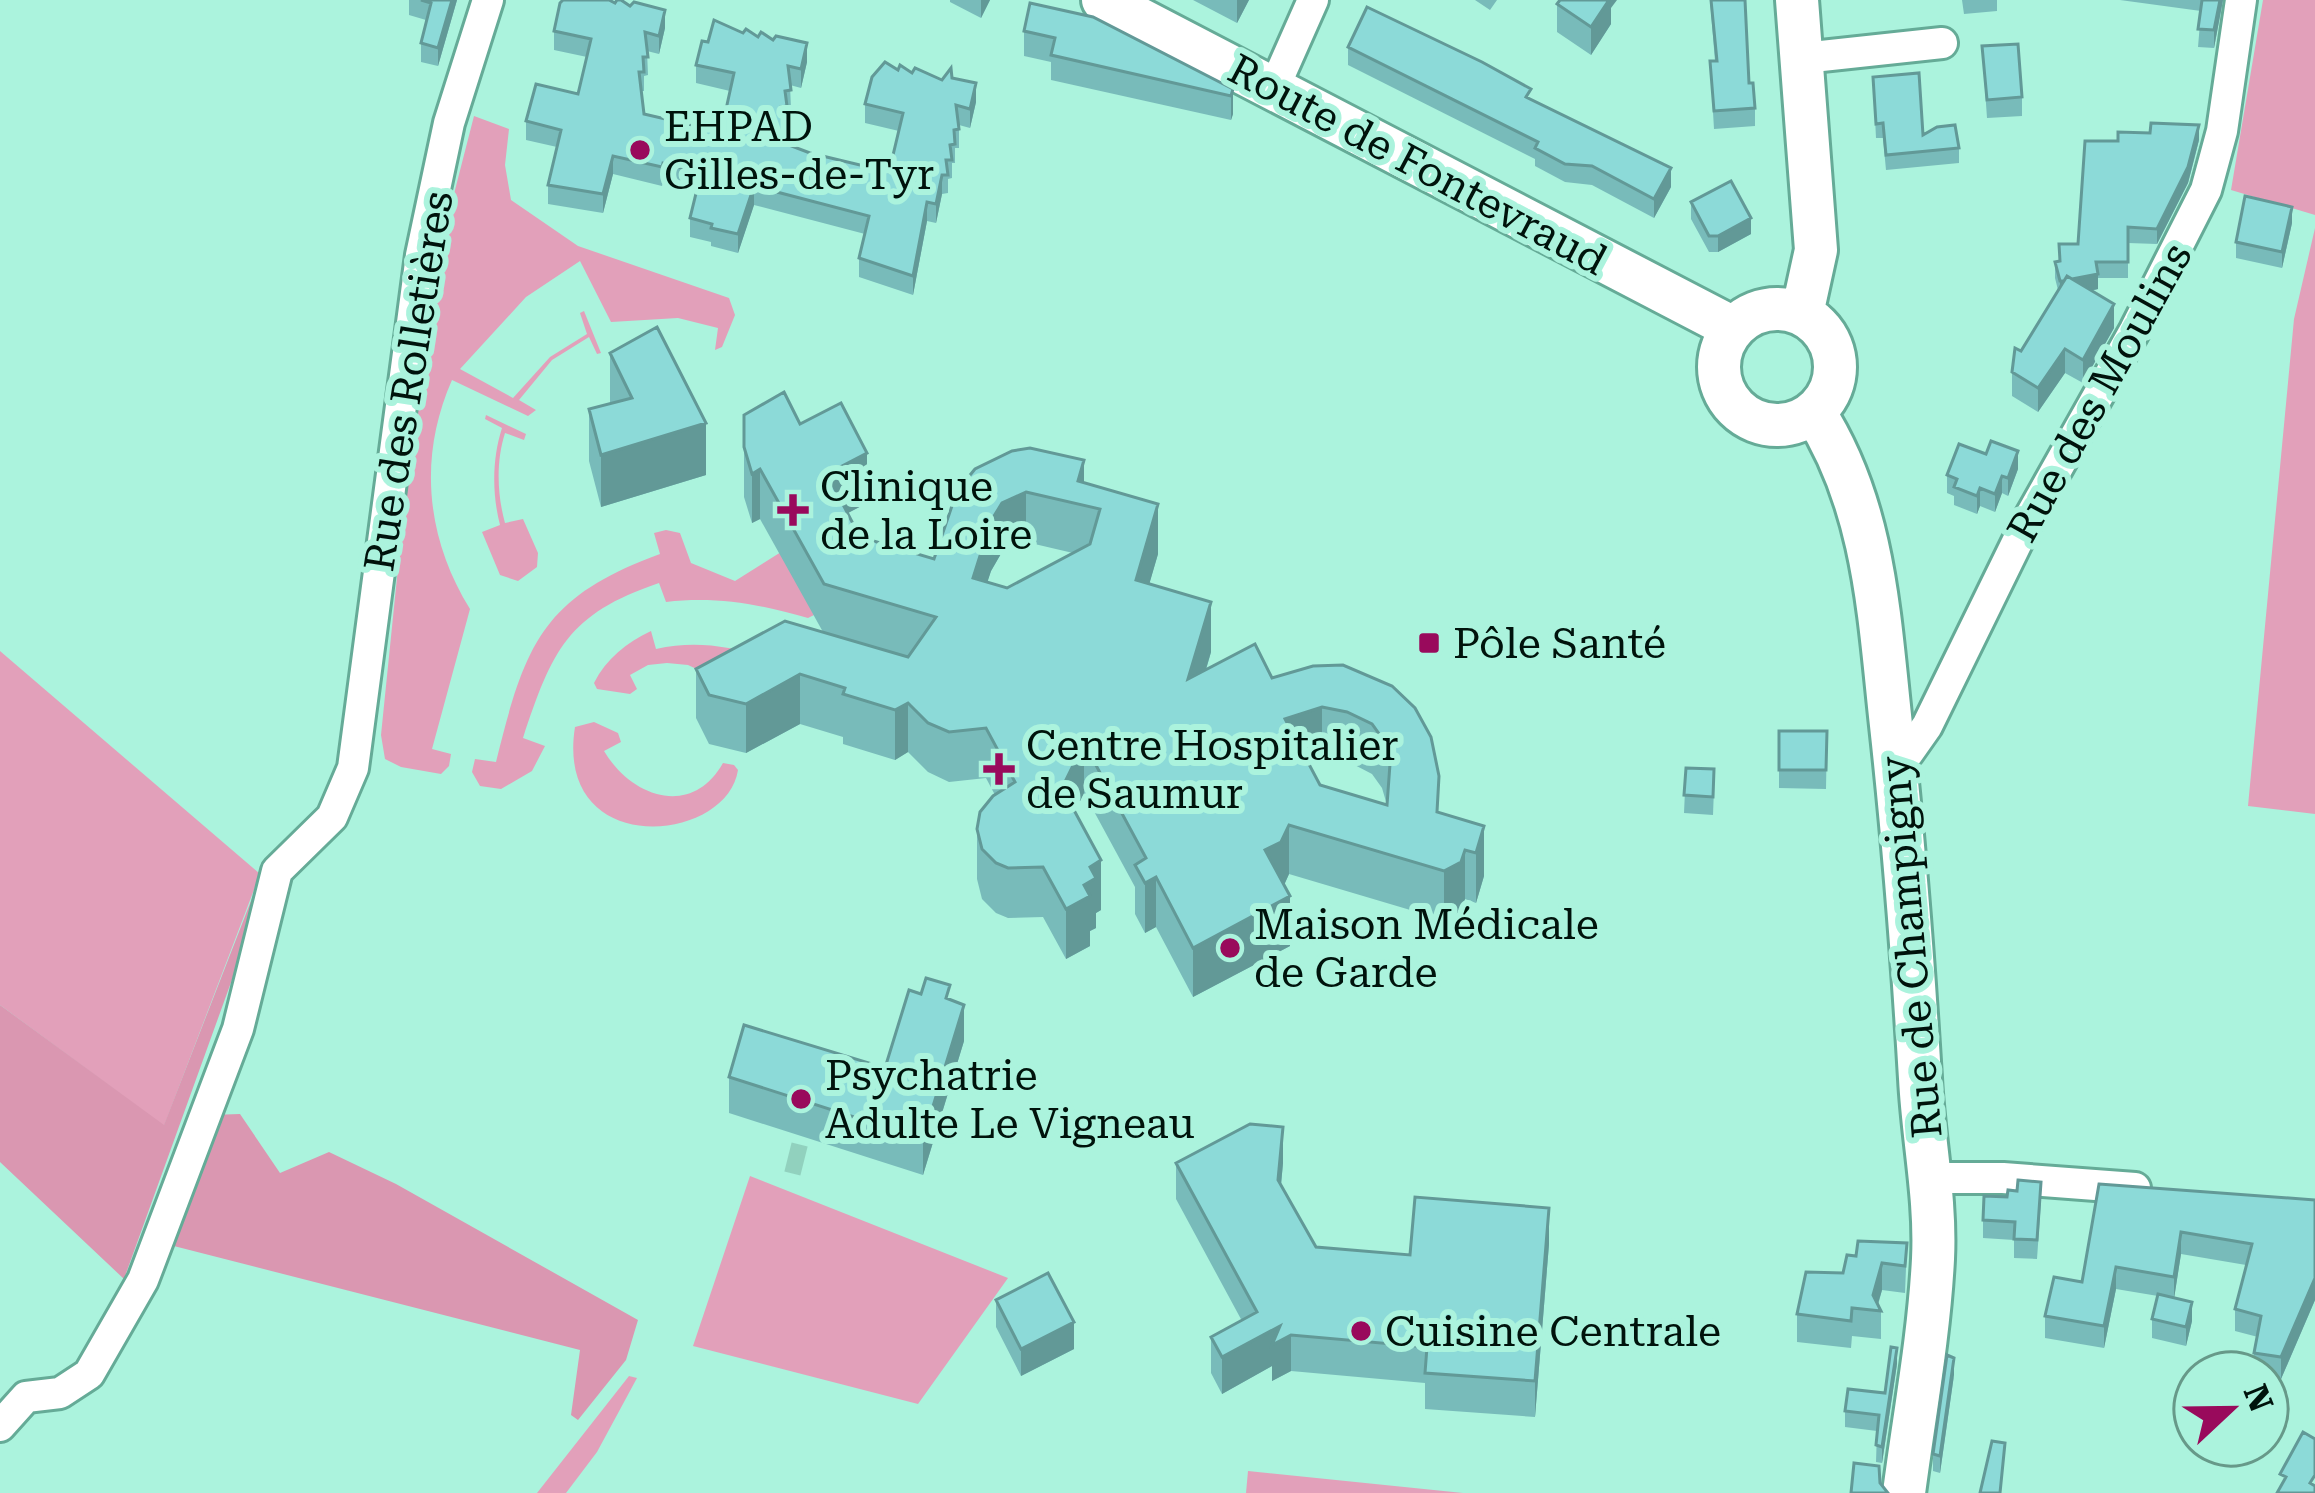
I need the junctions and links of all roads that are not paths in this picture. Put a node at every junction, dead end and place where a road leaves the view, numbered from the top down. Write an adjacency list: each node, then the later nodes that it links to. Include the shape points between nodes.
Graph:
1 (488, 0): 15 (street, Rue des Rolletières, via 449,123 422,255 353,768 332,817 277,871 238,1029 142,1280 89,1374 60,1393 26,1397)
2 (1103, 0): 8 (street, Route de Fontevraud)
3 (1313, 0): 8 (street)
4 (1798, 0): 7 (street)
5 (2241, 0): 12 (street, Rue des Moulins, via 2216,163 2183,240 2026,524 1927,725 1908,753)
6 (1942, 43): 7 (street)
7 (1803, 58): 9 (street, via 1816,250)
8 (1274, 88): 10 (street, Route de Fontevraud)
9 (1802, 314): 10 (street, via 1765,309); 11 (street, via 1821,328 1835,371)
10 (1733, 328): 11 (street, via 1719,377 1735,408 1774,425)
11 (1814, 412): 12 (street, Rue de Champigny, via 1840,452 1860,508)
12 (1894, 758): 13 (street, Rue de Champigny)
13 (1931, 1178): 14 (street); 16 (street, Rue de Champigny, via 1933,1261)
14 (2159, 1190)
15 (0, 1426)
16 (1904, 1493)

